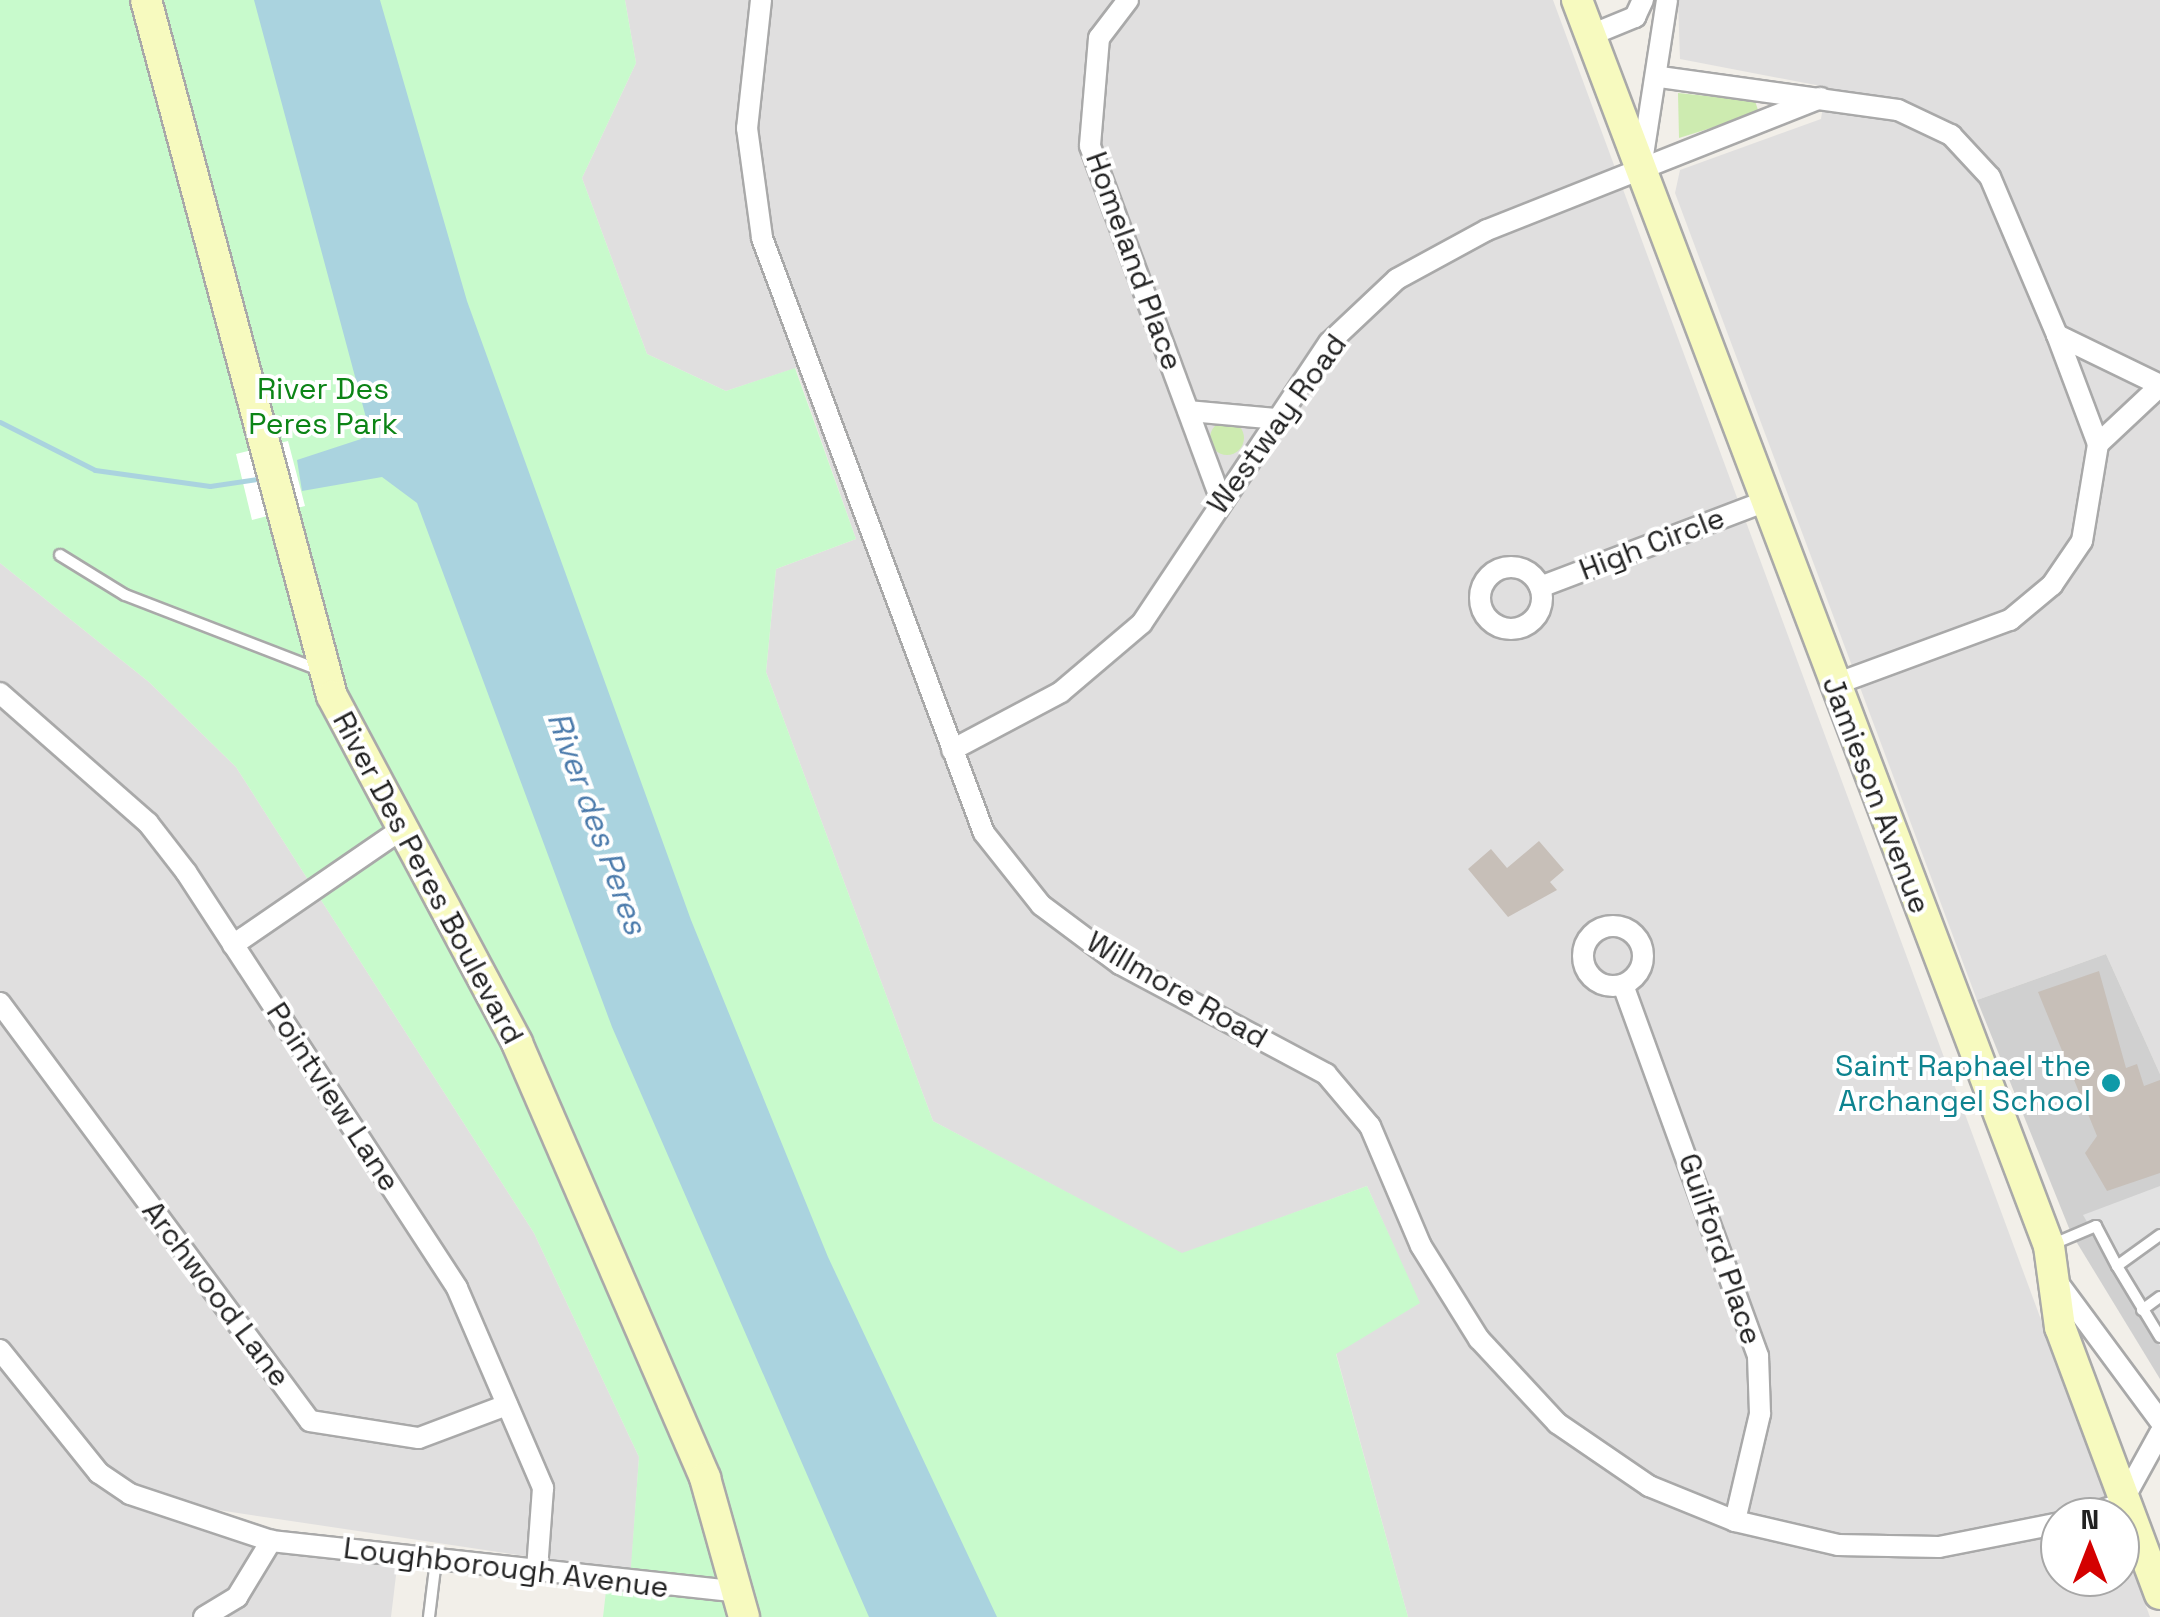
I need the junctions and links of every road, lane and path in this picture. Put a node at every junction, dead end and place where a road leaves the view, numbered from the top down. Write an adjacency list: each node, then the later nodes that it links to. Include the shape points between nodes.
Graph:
1 (146, 0): 20 (main road, River Des Peres Boulevard)
2 (761, 0): 23 (street, Willmore Road, via 746,128 762,238)
3 (1128, 0): 13 (street, Homeland Place, via 1099,38 1090,146)
4 (1577, 0): 7 (main road, Jamieson Avenue)
5 (1643, 0): 7 (street, via 1636,17)
6 (1667, 0): 8 (street)
7 (1591, 35): 10 (main road, Jamieson Avenue)
8 (1660, 77): 9 (street); 10 (street)
9 (1821, 98): 10 (street, Westway Road); 11 (street, via 1911,114 1972,153 2001,197)
10 (1640, 168): 14 (street, Westway Road, via 1487,230 1397,279 1328,343); 17 (main road, Jamieson Avenue)
11 (2057, 335): 12 (street); 15 (street)
12 (2160, 385): 15 (street)
13 (1189, 411): 14 (street, Homeland Place); 16 (street, Homeland Place)
14 (1277, 419): 16 (street, Westway Road)
15 (2098, 444): 21 (street, via 2082,540 2052,585 2010,620)
16 (1221, 500): 23 (street, Westway Road, via 1142,622 1061,692)
17 (1764, 502): 19 (street, High Circle); 21 (main road, Jamieson Avenue)
18 (60, 554): 20 (lane, via 125,594)
19 (1540, 586)
20 (323, 671): 24 (main road, River Des Peres Boulevard)
21 (1834, 685): 29 (main road, Jamieson Avenue)
22 (0, 693): 25 (street, Pointview Lane, via 148,823)
23 (952, 750): 41 (street, Willmore Road, via 984,833 1041,906 1120,964 1326,1074 1370,1126 1421,1246 1479,1339 1557,1424 1649,1486)
24 (399, 831): 25 (street); 48 (main road, River Des Peres Boulevard, via 518,1043 705,1478)
25 (233, 944): 36 (street, Pointview Lane, via 457,1288)
26 (1623, 985): 41 (street, Guilford Place, via 1758,1356 1760,1414)
27 (0, 1003): 36 (street, Archwood Lane, via 310,1421 420,1438)
28 (2160, 1235): 30 (lane)
29 (2049, 1246): 30 (lane, via 2096,1226); 31 (main road, Jamieson Avenue)
30 (2117, 1266): 33 (lane)
31 (2057, 1282): 37 (street); 39 (main road, Jamieson Avenue, via 2060,1326)
32 (2160, 1296): 33 (lane)
33 (2142, 1310): 34 (lane)
34 (2160, 1337)
35 (0, 1350): 43 (street, Loughborough Avenue, via 99,1473 130,1494)
36 (507, 1405): 46 (street, Pointview Lane, via 543,1488)
37 (2160, 1421)
38 (2160, 1433): 40 (street)
39 (2119, 1497)
40 (2125, 1497)
41 (1735, 1520): 42 (street, Willmore Road, via 1838,1546 1939,1547)
42 (2040, 1527)
43 (272, 1541): 45 (street, Loughborough Avenue); 49 (street, via 237,1597)
44 (2140, 1548): 47 (main road, Jamieson Avenue)
45 (436, 1559): 46 (street, Loughborough Avenue); 50 (lane)
46 (537, 1570): 48 (street, Loughborough Avenue)
47 (2160, 1594)
48 (742, 1605)
49 (204, 1617)
50 (429, 1617)

